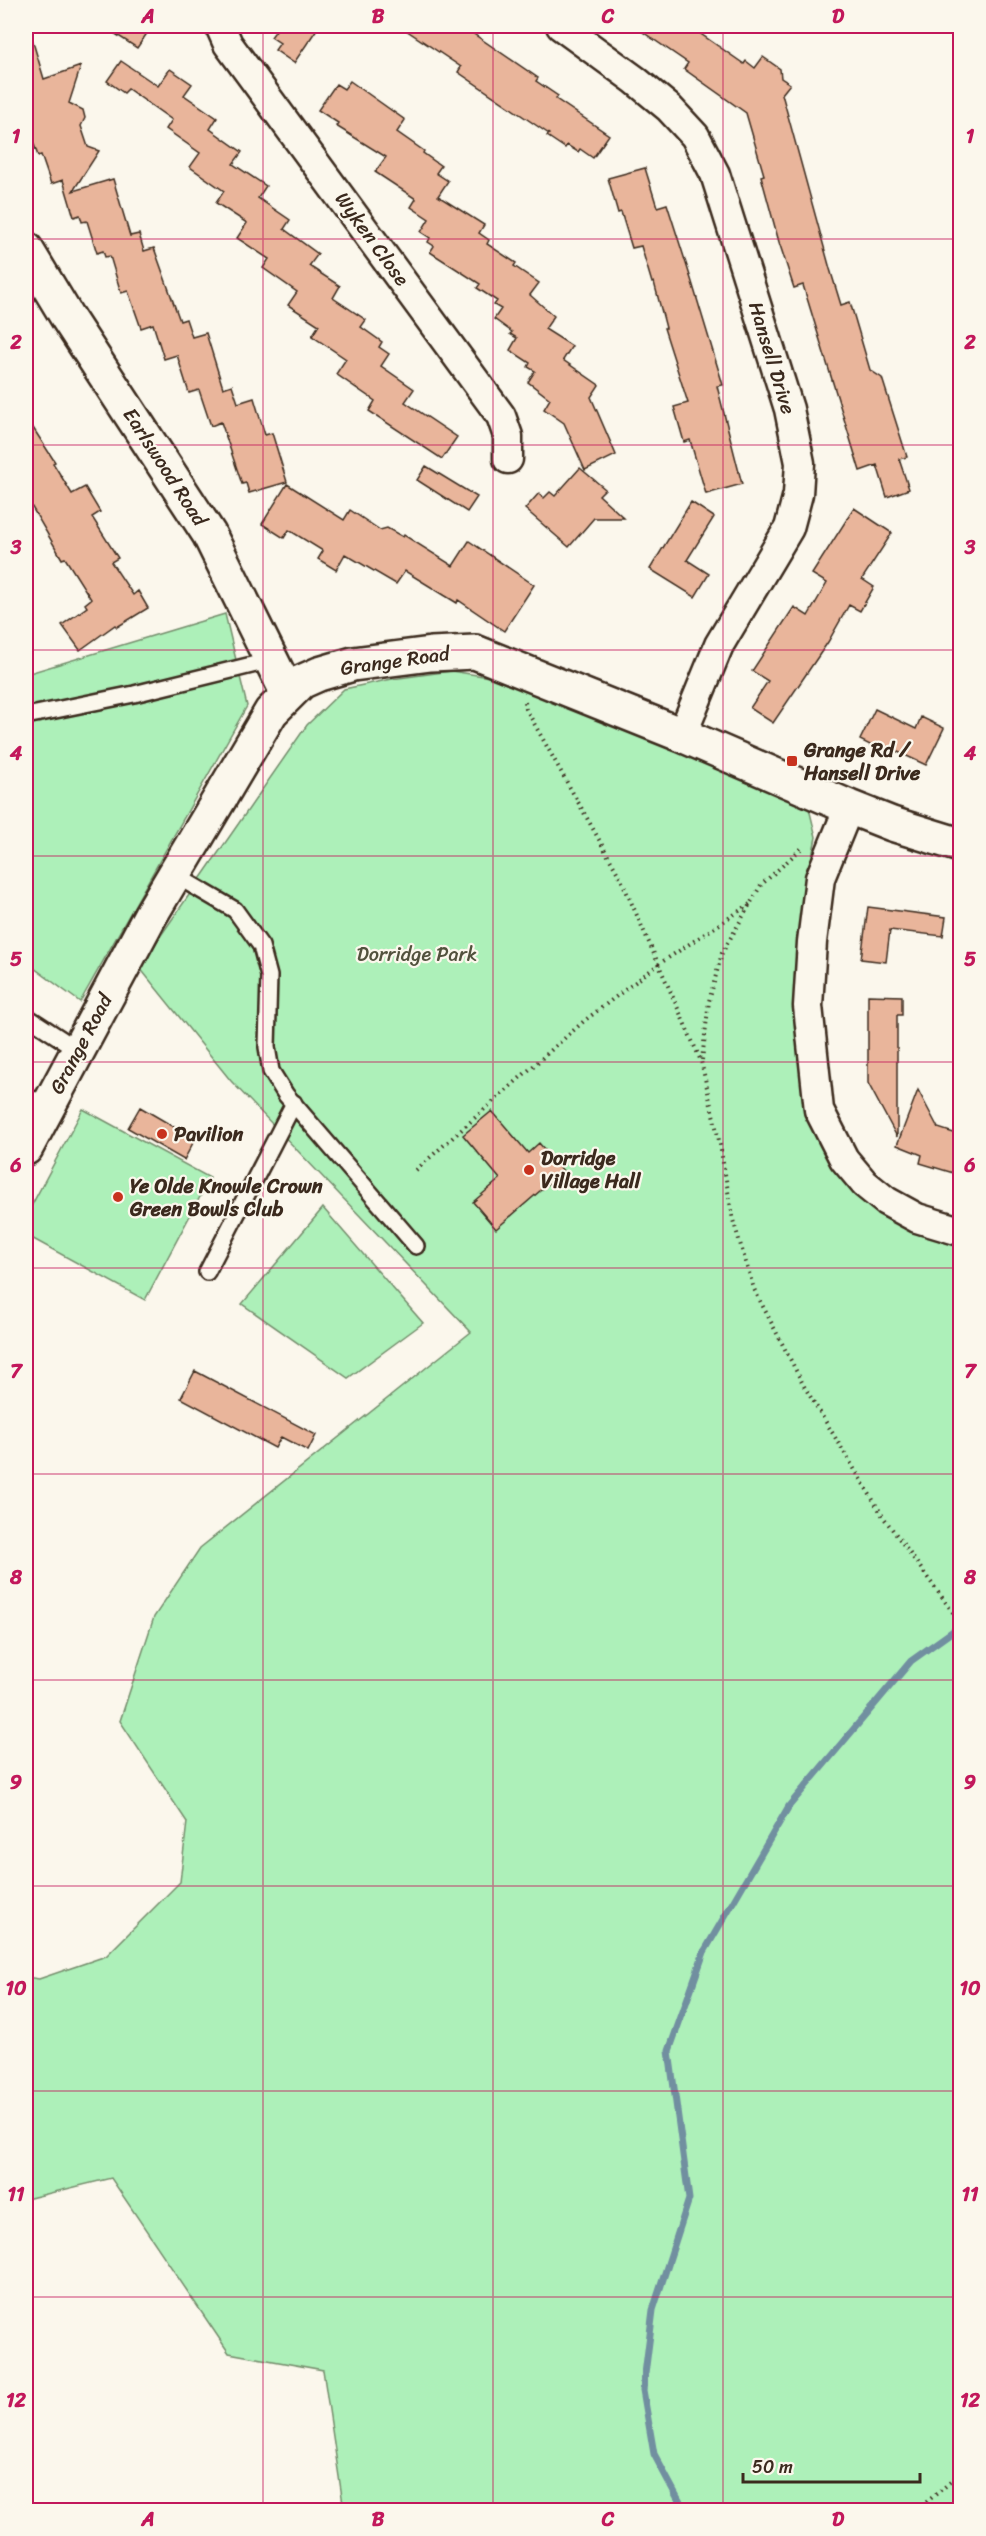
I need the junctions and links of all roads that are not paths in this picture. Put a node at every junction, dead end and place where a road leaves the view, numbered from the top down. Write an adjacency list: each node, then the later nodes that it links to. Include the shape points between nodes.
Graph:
1 (220, 26): 4 (street, Wyken Close, via 228,44 501,416 508,436)
2 (561, 26): 8 (street, Hansell Drive, via 635,80 695,136 715,174 798,446 800,476 789,528 719,645)
3 (26, 249): 5 (main road, Earlswood Road, via 209,534)
4 (508, 459)
5 (272, 660): 6 (main road, Earlswood Road); 7 (lane)
6 (288, 694): 8 (main road, Grange Road, via 301,682 353,664 475,652); 11 (main road, Grange Road, via 271,712)
7 (26, 716)
8 (682, 735): 9 (main road, Grange Road)
9 (849, 807): 10 (main road, Grange Road); 17 (street, via 820,878 812,942 808,1006 819,1110 844,1159 865,1184 917,1218)
10 (960, 845)
11 (176, 875): 13 (main road, Grange Road); 15 (lane, via 235,910 261,946 269,976 267,1047 271,1071)
12 (26, 1016): 13 (lane)
13 (78, 1050): 14 (main road, Grange Road)
14 (38, 1100): 16 (main road, Grange Road)
15 (294, 1103): 18 (lane); 19 (lane)
16 (26, 1148)
17 (960, 1231)
18 (417, 1246)
19 (207, 1272)

